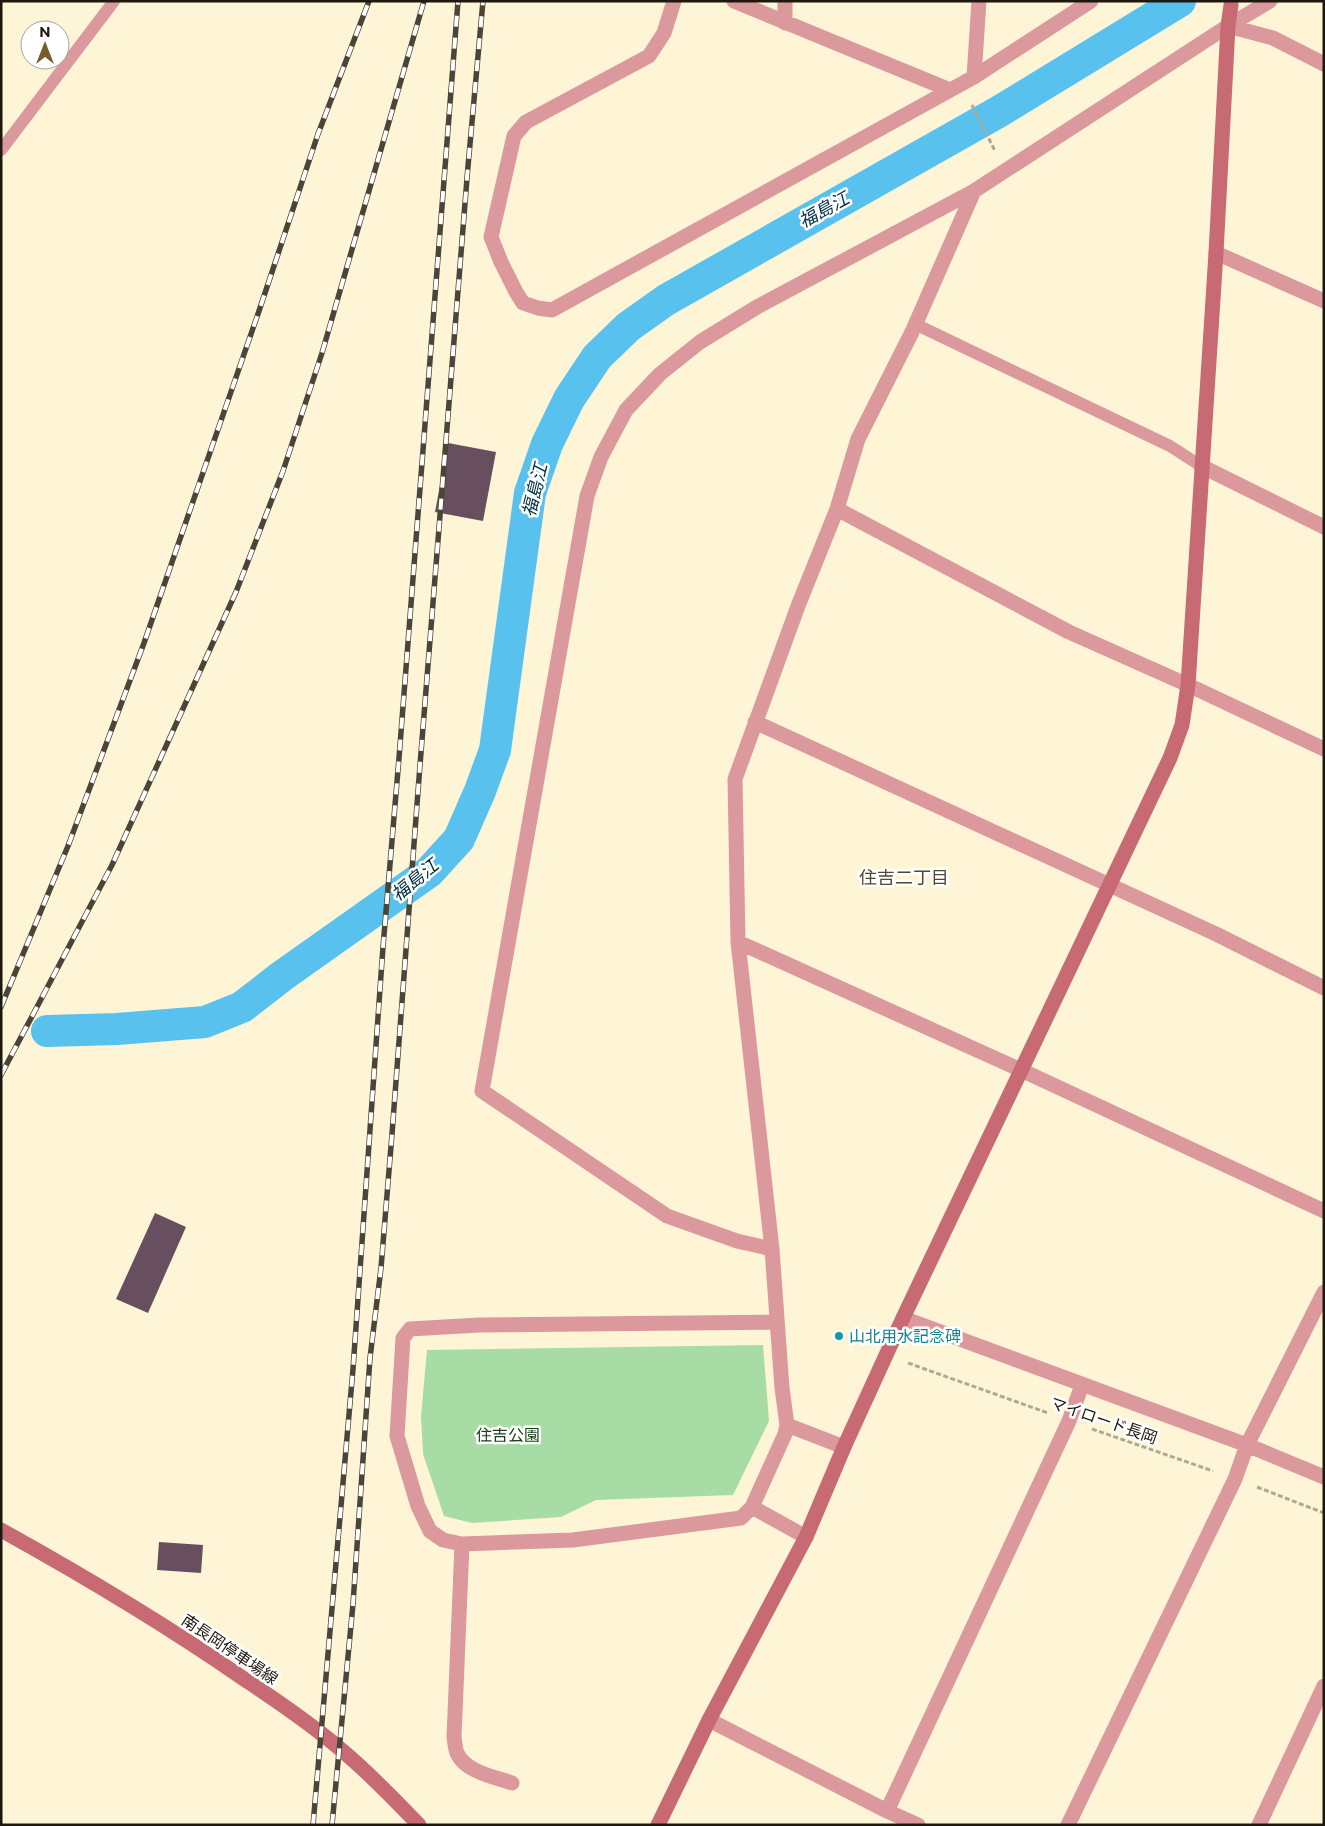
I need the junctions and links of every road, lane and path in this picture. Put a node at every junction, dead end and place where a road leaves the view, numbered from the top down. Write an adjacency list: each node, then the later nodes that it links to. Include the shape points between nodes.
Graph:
1 (114, 1): 16 (lane)
2 (674, 1): 13 (street, via 664,33 649,56 526,122 514,136 491,237 500,262 523,303 552,310)
3 (734, 1): 9 (street)
4 (785, 1): 9 (street)
5 (979, 1): 12 (street)
6 (1091, 1): 12 (street)
7 (1270, 1): 10 (street)
8 (1231, 3): 10 (street)
9 (784, 22): 13 (street)
10 (1228, 26): 11 (street, via 1273,38); 17 (street); 18 (street)
11 (1324, 64)
12 (974, 77): 13 (street)
13 (950, 90)
14 (968, 97): 15 (path)
15 (993, 147)
16 (1, 150)
17 (974, 191): 20 (street); 32 (street, via 757,307 700,342 666,368 626,410 601,457 587,496 482,1090 667,1216 737,1241)
18 (1216, 253): 19 (street); 21 (street)
19 (1324, 301)
20 (915, 324): 21 (lane, via 1170,446); 22 (street, via 858,438)
21 (1201, 466): 23 (street); 24 (street)
22 (837, 508): 24 (street, via 1069,632); 25 (street)
23 (1324, 527)
24 (1188, 685): 26 (street); 27 (street, via 1182,725 1170,758)
25 (755, 722): 27 (street); 28 (street, via 735,779)
26 (1324, 749)
27 (1110, 884): 29 (street); 30 (street)
28 (738, 942): 30 (street); 32 (street)
29 (1324, 988)
30 (1021, 1070): 31 (street); 34 (street)
31 (1324, 1211)
32 (772, 1249): 35 (street)
33 (1324, 1292): 40 (street)
34 (903, 1318): 36 (street); 37 (street)
35 (777, 1322): 39 (street); 48 (street, via 478,1325 410,1329 403,1338 397,1436 418,1506 430,1530 443,1540)
36 (892, 1344): 38 (path, マイロード長岡, via 912,1352 907,1363 915,1367); 41 (street)
37 (1082, 1385): 38 (street); 40 (street)
38 (1069, 1421): 43 (path, マイロード長岡); 52 (street)
39 (787, 1425): 41 (street); 44 (street)
40 (1248, 1445): 42 (street); 43 (street)
41 (844, 1447): 47 (street)
42 (1324, 1477)
43 (1235, 1479): 45 (path, マイロード長岡); 56 (street)
44 (752, 1507): 47 (street); 48 (street, via 741,1518 573,1540)
45 (1324, 1513)
46 (1, 1530): 53 (street, 南長岡停車場線, via 195,1645 281,1704 345,1753)
47 (806, 1537): 50 (street)
48 (462, 1544): 51 (street, via 456,1752 472,1768)
49 (1324, 1686): 57 (street)
50 (709, 1720): 52 (street); 54 (street)
51 (512, 1784)
52 (887, 1811): 55 (street)
53 (419, 1825)
54 (658, 1825)
55 (918, 1825)
56 (1068, 1825)
57 (1259, 1825)

